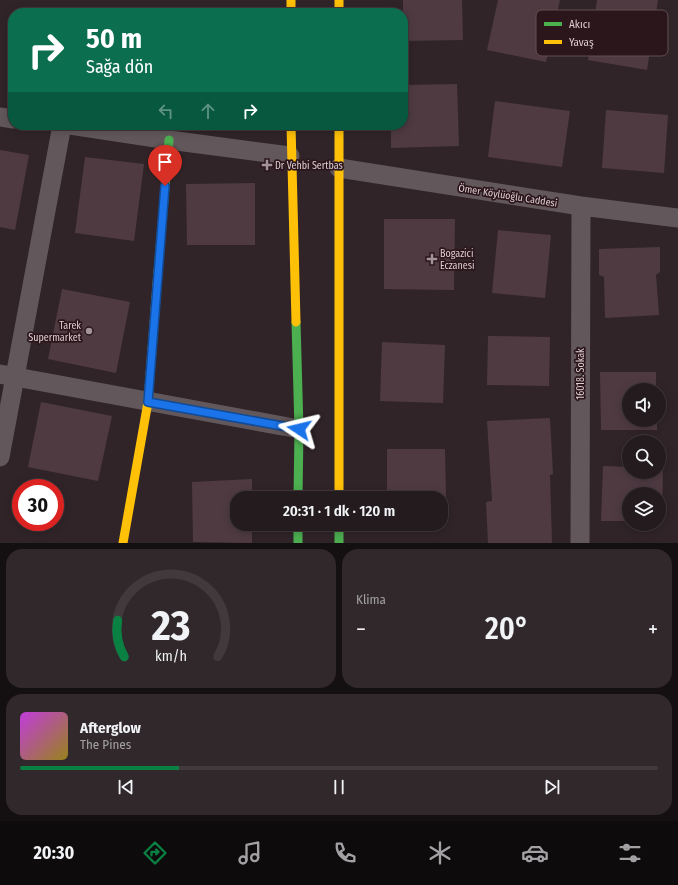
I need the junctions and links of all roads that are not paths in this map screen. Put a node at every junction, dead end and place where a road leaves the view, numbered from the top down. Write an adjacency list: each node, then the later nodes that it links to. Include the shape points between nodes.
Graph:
1 (61, 130): 10 (street)
2 (103, 130): 5 (street)
3 (291, 130): 6 (main road)
4 (339, 130): 7 (main road)
5 (169, 140): 6 (street); 11 (main road)
6 (290, 156): 12 (main road)
7 (339, 168): 8 (street, Ömer Köylüoğlu Caddesi); 15 (main road)
8 (581, 206): 9 (street, Ömer Köylüoğlu Caddesi); 21 (street, 16018. Sokak)
9 (678, 218)
10 (8, 375): 11 (street); 13 (street)
11 (148, 402): 12 (street); 18 (main road)
12 (299, 429): 14 (main road)
13 (0, 457)
14 (298, 491)
15 (339, 491)
16 (298, 531): 19 (main road)
17 (339, 531): 20 (main road)
18 (123, 543)
19 (298, 543)
20 (339, 543)
21 (580, 543)

